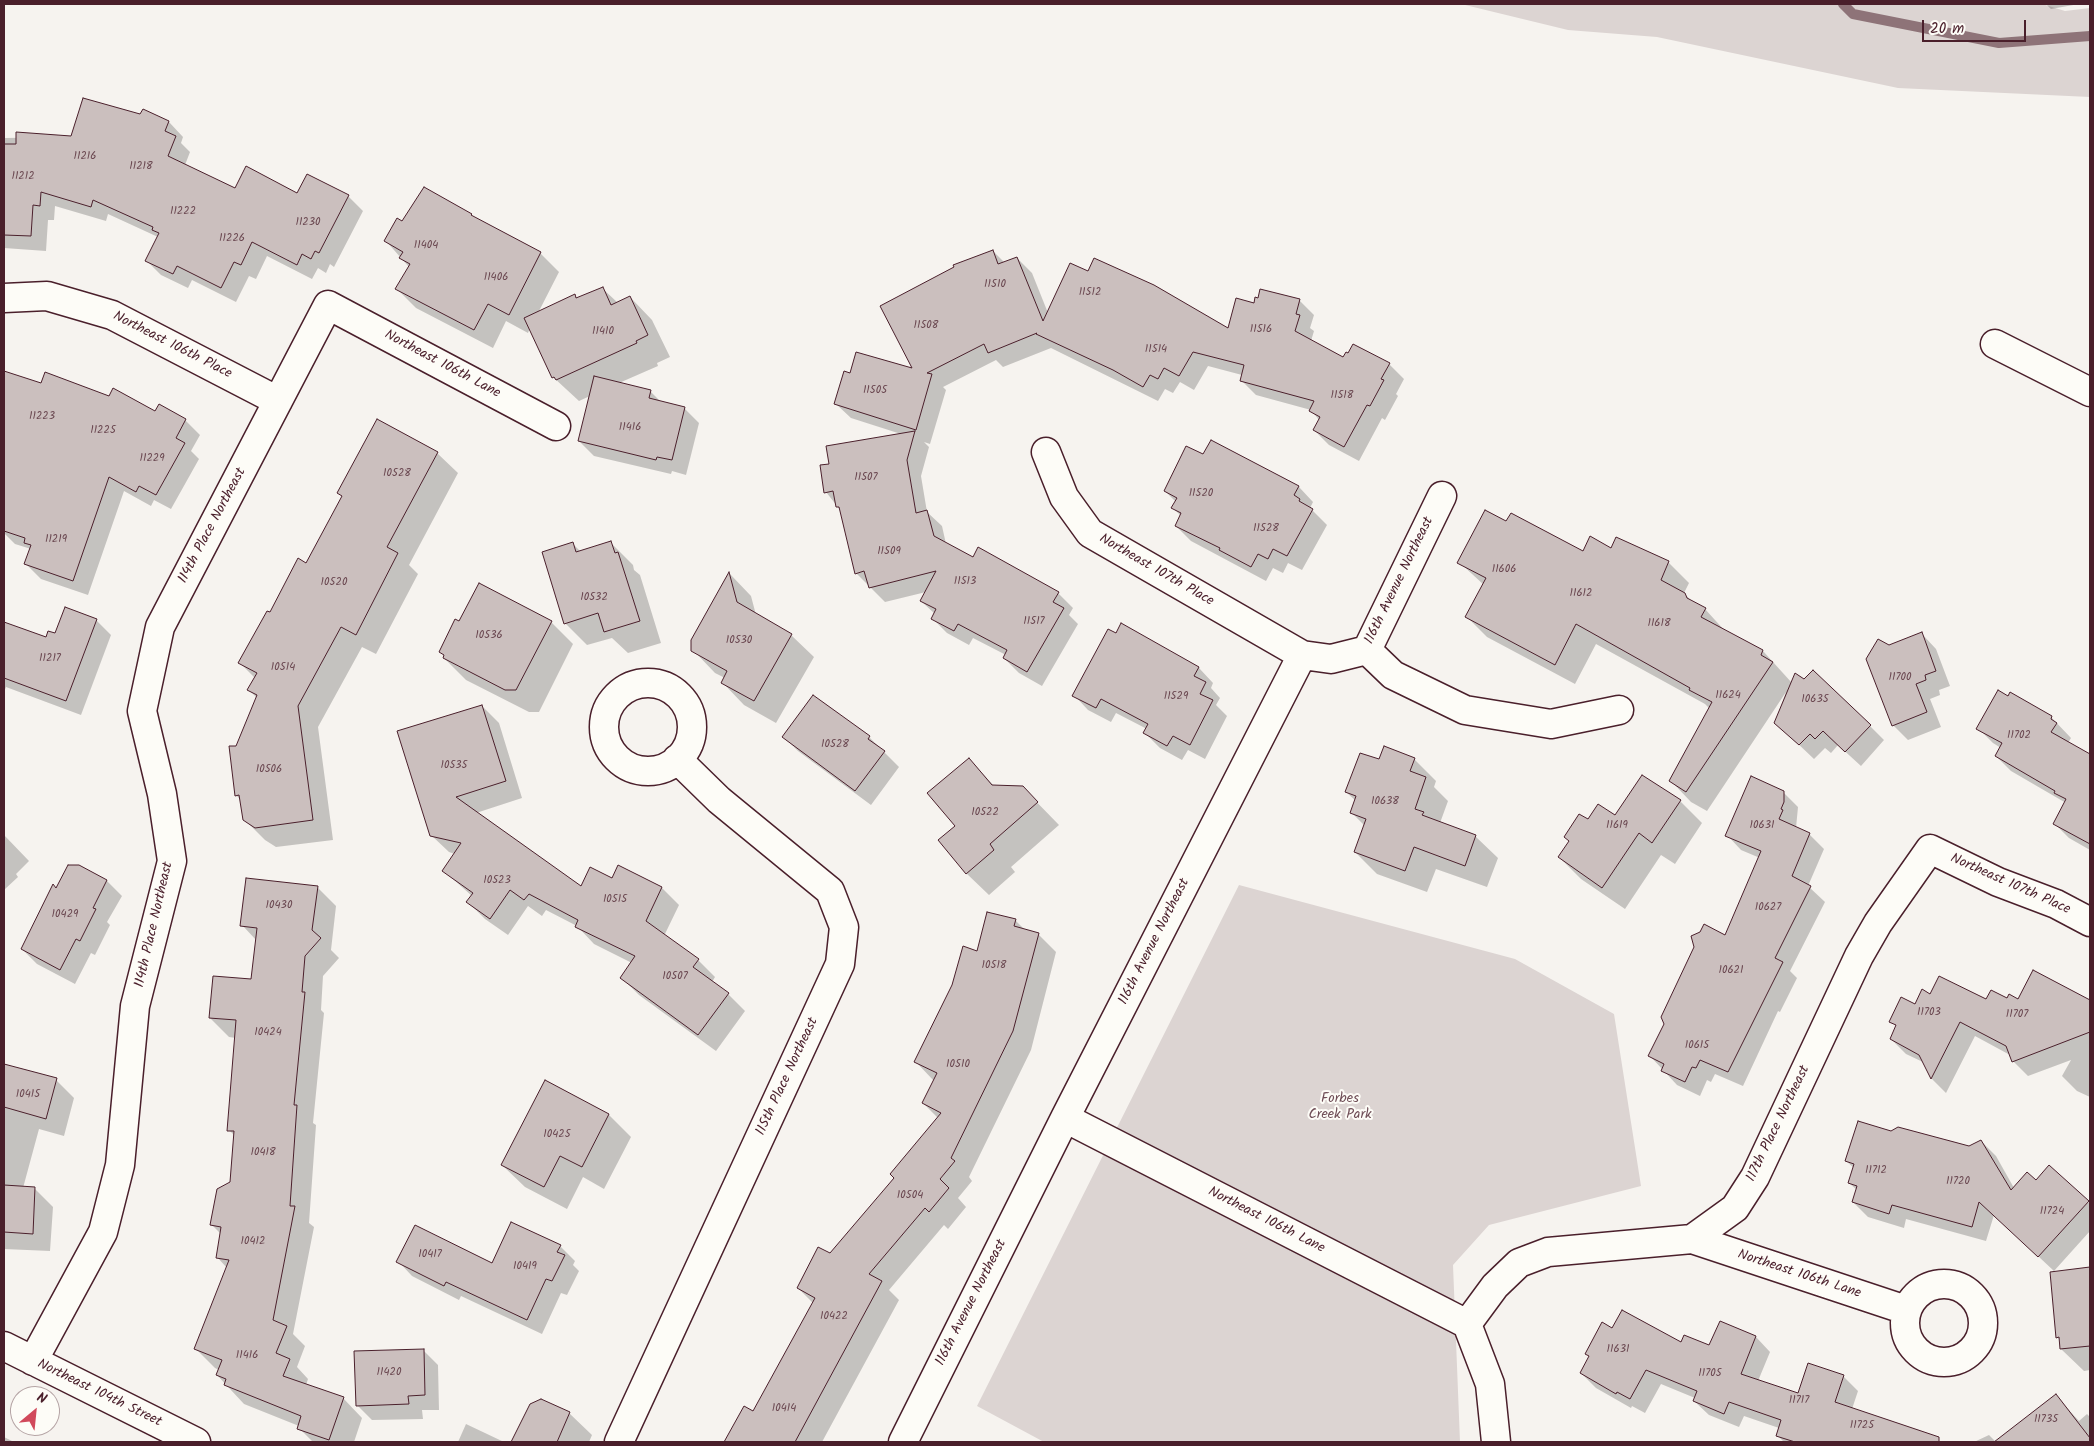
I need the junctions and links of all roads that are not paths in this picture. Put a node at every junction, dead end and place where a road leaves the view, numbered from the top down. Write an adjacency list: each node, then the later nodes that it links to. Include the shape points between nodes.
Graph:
1 (4, 298): 5 (street, Northeast 106th Place, via 47,296 112,315)
2 (328, 305): 5 (street, 114th Place Northeast); 6 (street, Northeast 106th Lane)
3 (1995, 344): 4 (street)
4 (2090, 392)
5 (278, 401): 20 (street, 114th Place Northeast, via 160,628 142,711 162,794 172,861 135,1006 120,1165 103,1232)
6 (556, 426)
7 (1046, 452): 10 (street, Northeast 107th Place, via 1064,497 1090,534)
8 (1442, 496): 9 (street, 116th Avenue Northeast)
9 (1367, 650): 10 (street, 116th Avenue Northeast, via 1331,659); 11 (street, via 1393,675 1465,710 1551,724)
10 (1302, 654): 15 (street, 116th Avenue Northeast)
11 (1619, 710)
12 (677, 759): 22 (street, 115th Place Northeast, via 720,800 830,891 844,927 840,964)
13 (1930, 849): 14 (street, Northeast 107th Place); 16 (street, 117th Place Northeast, via 1859,956 1755,1177 1735,1208)
14 (2090, 922)
15 (1065, 1118): 18 (street, Northeast 106th Lane); 23 (street, 116th Avenue Northeast)
16 (1692, 1239): 17 (street, Northeast 106th Lane); 18 (street, via 1548,1252 1519,1263 1495,1286)
17 (1906, 1310)
18 (1467, 1324): 24 (street, via 1490,1384)
19 (4, 1346): 20 (street, Northeast 104th Street)
20 (33, 1361): 21 (street, Northeast 104th Street)
21 (196, 1442)
22 (619, 1442)
23 (903, 1442)
24 (1496, 1442)

